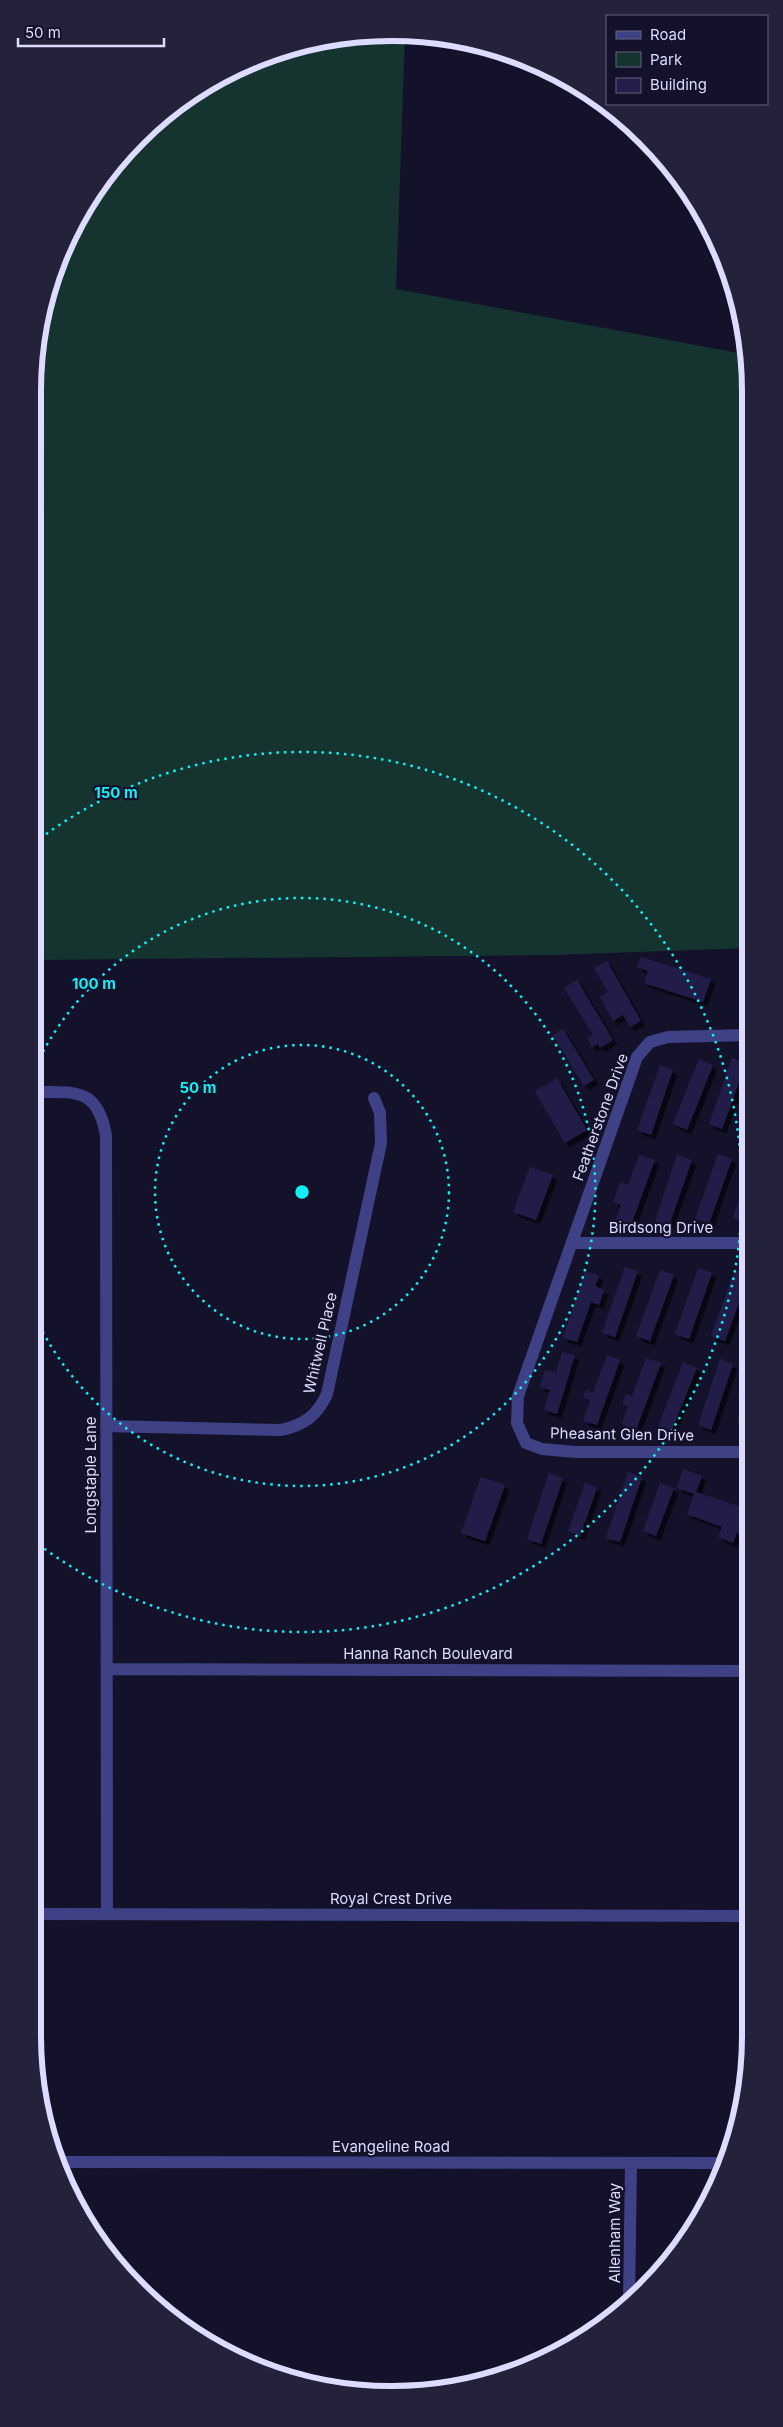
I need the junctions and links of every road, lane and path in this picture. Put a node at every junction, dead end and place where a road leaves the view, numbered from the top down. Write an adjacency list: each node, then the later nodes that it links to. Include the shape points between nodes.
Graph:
1 (742, 1035): 4 (street, Featherstone Drive, via 668,1038 650,1042 637,1057)
2 (41, 1092): 6 (street, Longstaple Lane, via 86,1096 97,1106 104,1120)
3 (374, 1098): 6 (street, Whitwell Place, via 380,1113 381,1143 326,1394 320,1408 309,1420 280,1430)
4 (572, 1243): 5 (street, Birdsong Drive); 7 (street, Pheasant Glen Drive, via 518,1396 517,1422 526,1443 542,1449 575,1452)
5 (742, 1243)
6 (106, 1426): 8 (street, Longstaple Lane)
7 (742, 1452)
8 (107, 1669): 9 (street, Hanna Ranch Boulevard); 11 (street, Longstaple Lane)
9 (742, 1671)
10 (41, 1914): 11 (street, Royal Crest Drive)
11 (107, 1914): 12 (street, Royal Crest Drive)
12 (742, 1916)
13 (65, 2162): 14 (street, Evangeline Road)
14 (631, 2163): 15 (street, Evangeline Road); 16 (street, Allenham Way)
15 (718, 2163)
16 (630, 2291)

